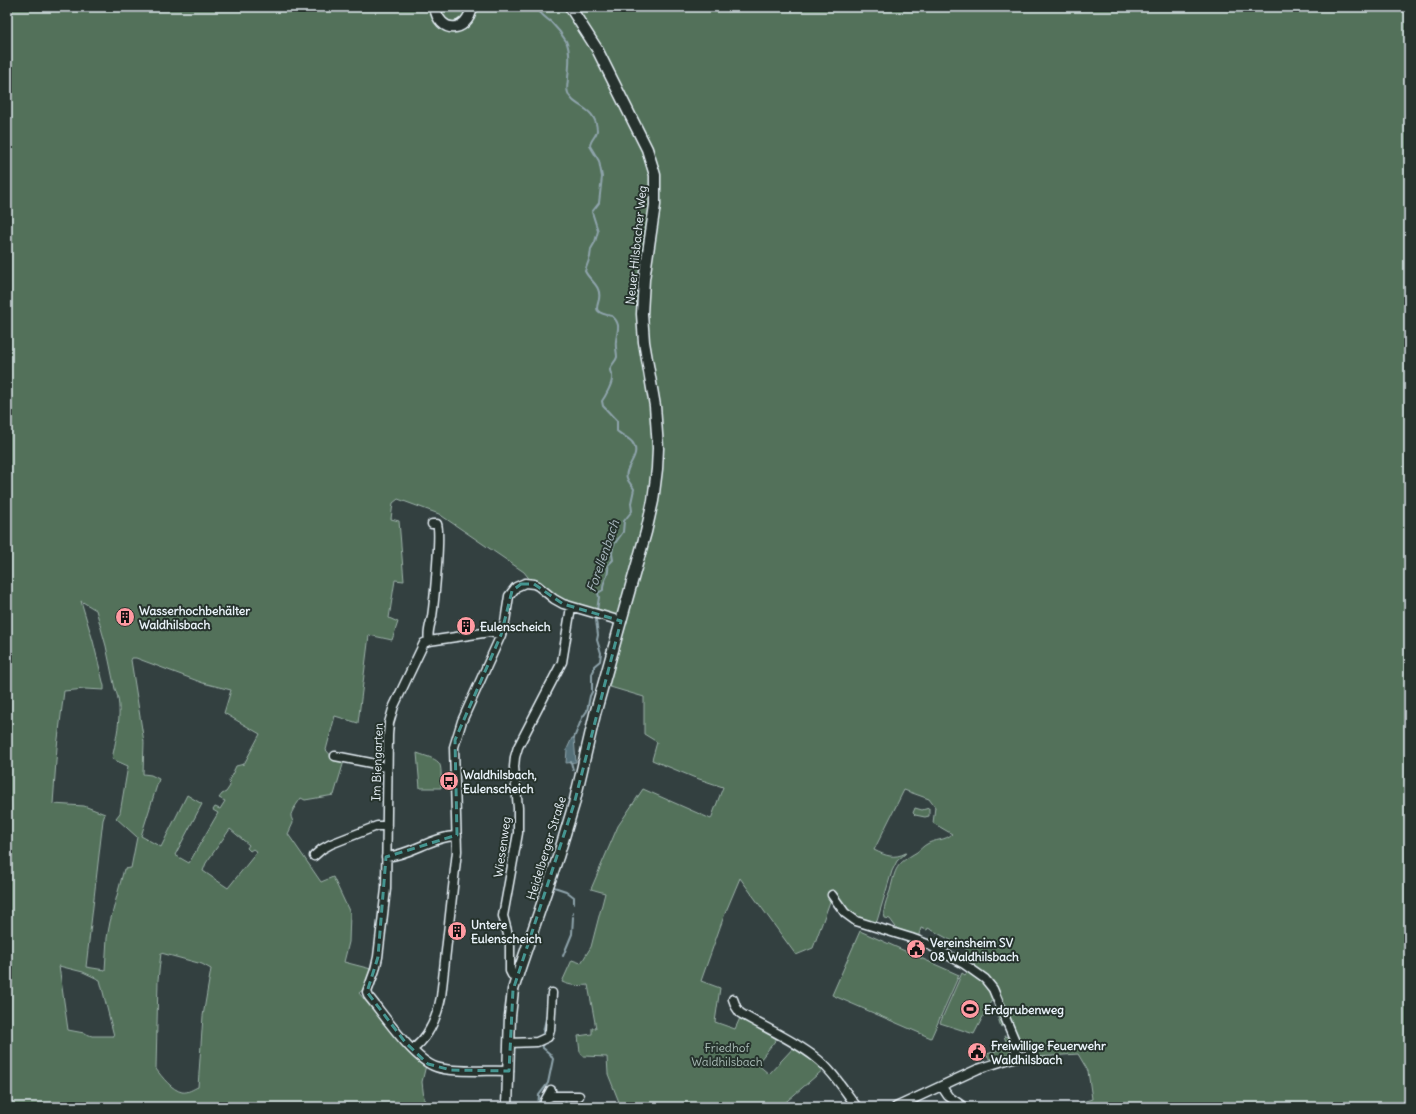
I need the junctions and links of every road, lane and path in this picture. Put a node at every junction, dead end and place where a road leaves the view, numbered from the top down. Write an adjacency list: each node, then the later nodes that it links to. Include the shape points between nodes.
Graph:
1 (436, 7): 2 (street, via 440,21 453,27 467,21)
2 (472, 7)
3 (570, 7): 6 (street, Neuer Hilsbacher Weg, via 597,49 644,143 653,168 656,189 642,314 657,427 656,470 648,523)
4 (432, 524): 8 (street, via 438,526 438,540)
5 (571, 607): 6 (street); 7 (street, via 557,601 534,584 519,585 509,596); 16 (street, Wiesenweg, via 562,662 514,759 518,828 503,916 510,942 510,971)
6 (621, 621): 16 (street, Heidelberger Straße, via 572,810)
7 (501, 634): 8 (street, via 490,632); 12 (street, via 455,740 453,758)
8 (429, 641): 10 (street, Im Biengarten, via 421,646 393,710 388,731)
9 (335, 756): 10 (street)
10 (387, 768): 11 (street, Im Biengarten)
11 (386, 826): 13 (street, via 376,826 328,845); 14 (street, Im Biengarten)
12 (457, 836): 14 (street); 20 (street, via 440,1002 427,1034)
13 (314, 856)
14 (386, 857): 20 (street, Im Biengarten, via 385,896 378,957 367,992)
15 (832, 895): 22 (street, via 846,914 856,921 927,944 987,980 1015,1041)
16 (517, 977): 19 (street, Heidelberger Straße, via 510,1011)
17 (552, 993): 19 (street, via 548,1037 537,1042)
18 (733, 999): 30 (street, via 740,1013 815,1056)
19 (509, 1043): 23 (street, Heidelberger Straße)
20 (413, 1050): 23 (street, via 426,1063 439,1068)
21 (1032, 1055): 22 (street)
22 (1016, 1057): 24 (street)
23 (509, 1070): 28 (street, Heidelberger Straße)
24 (942, 1086): 31 (street); 32 (street, via 948,1096)
25 (551, 1090): 27 (street)
26 (579, 1096): 27 (street)
27 (547, 1098): 29 (street)
28 (507, 1107)
29 (544, 1107)
30 (856, 1107)
31 (896, 1107)
32 (964, 1107)

